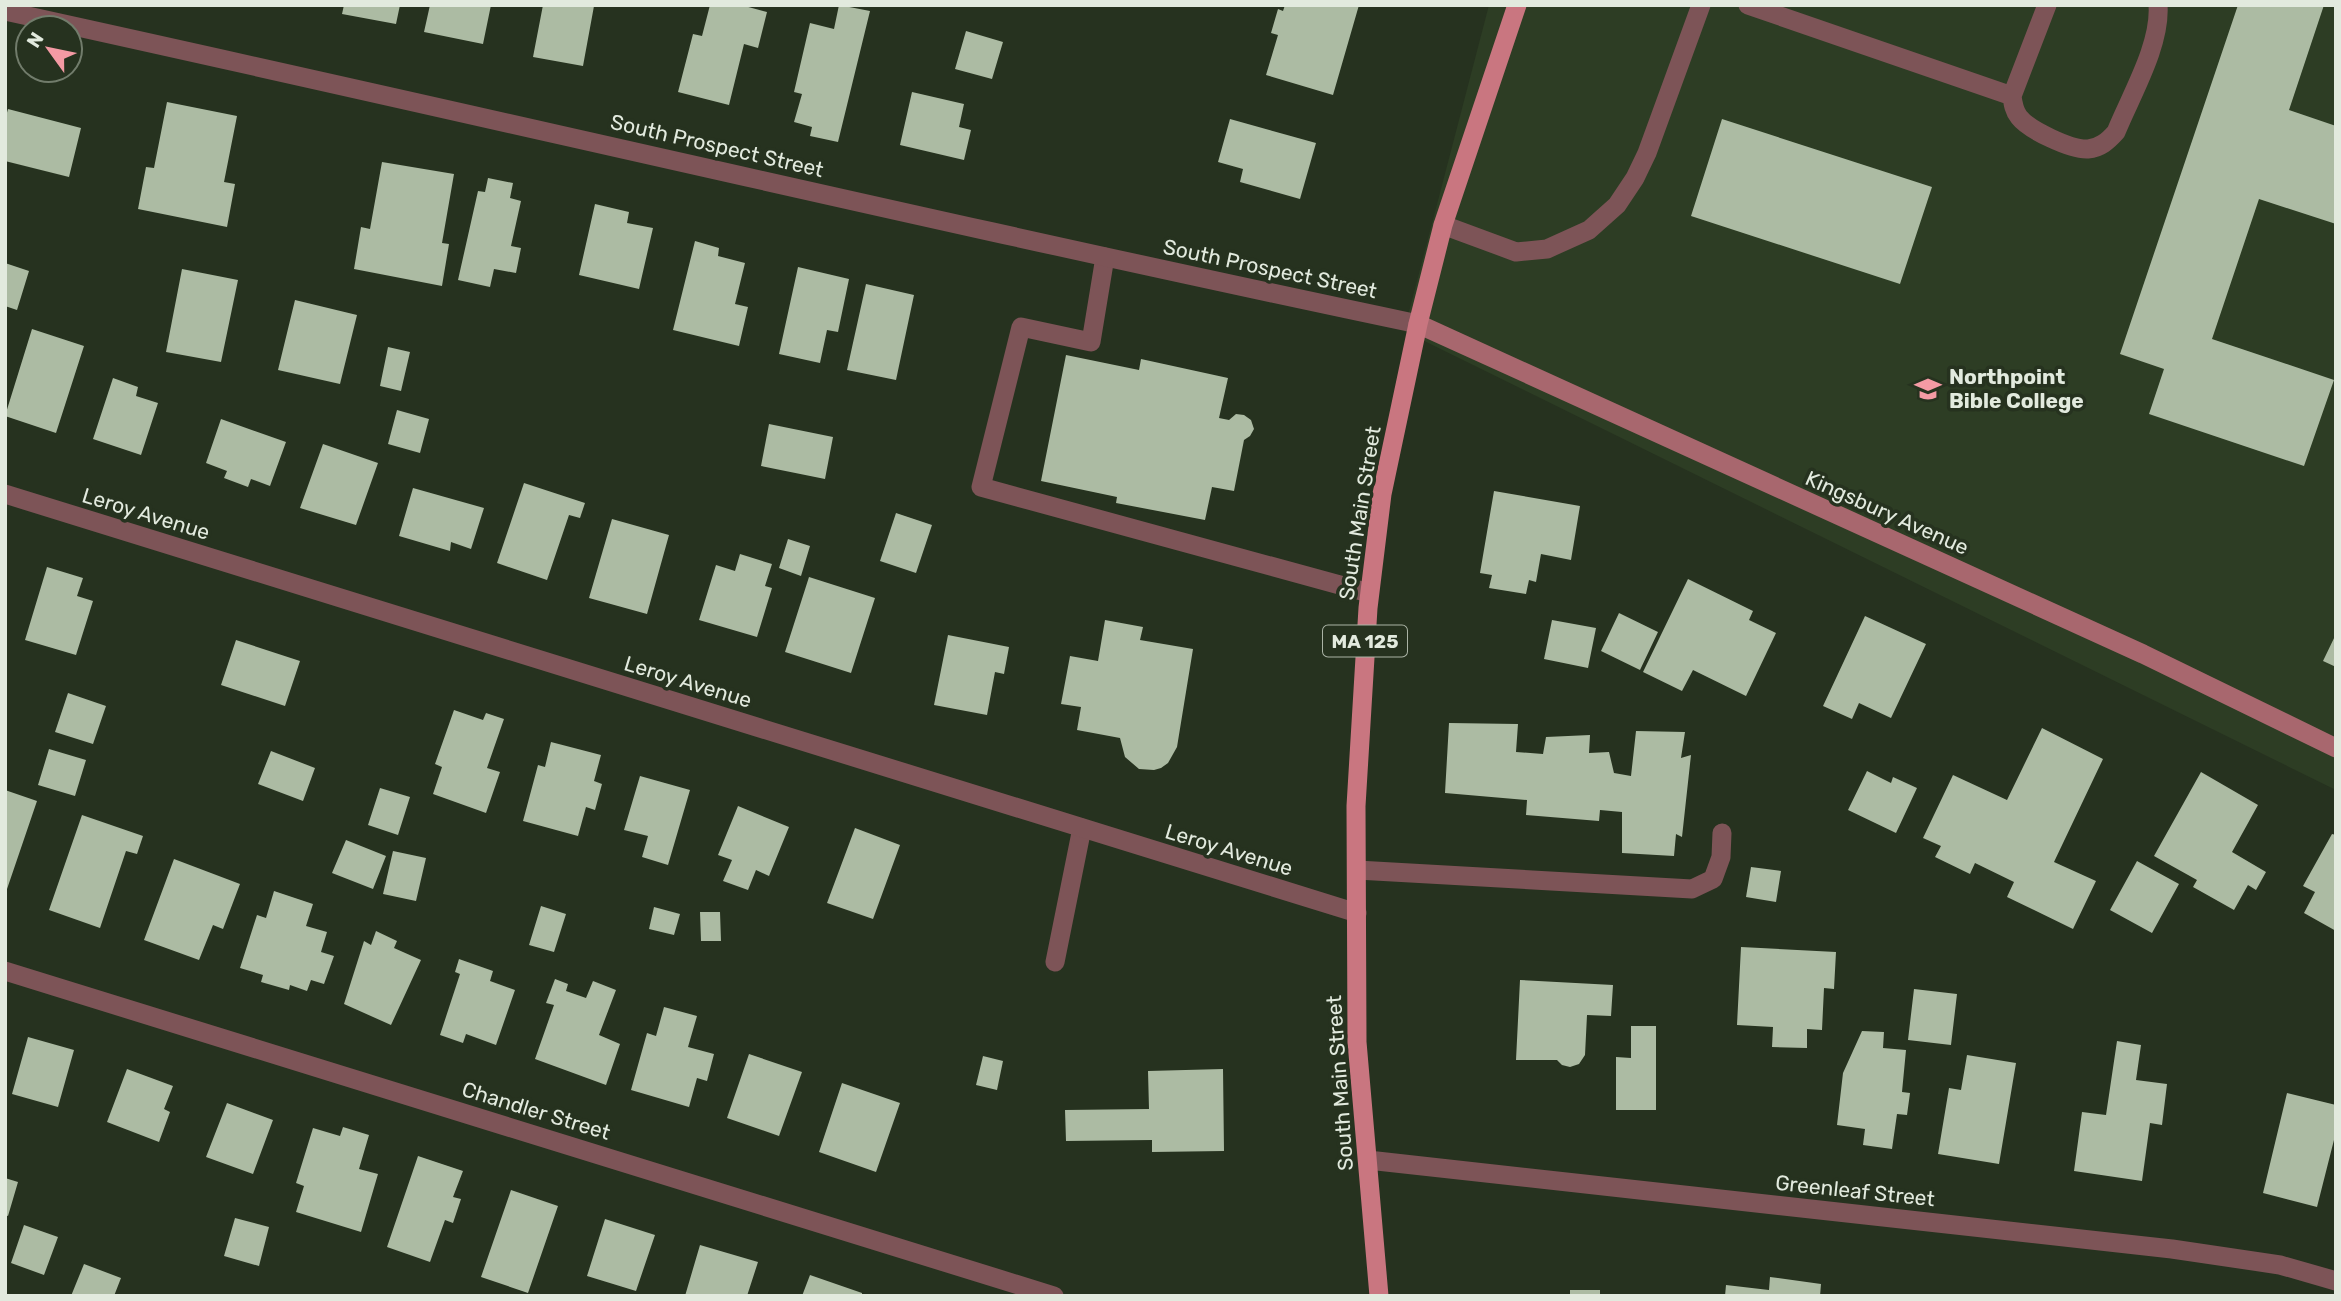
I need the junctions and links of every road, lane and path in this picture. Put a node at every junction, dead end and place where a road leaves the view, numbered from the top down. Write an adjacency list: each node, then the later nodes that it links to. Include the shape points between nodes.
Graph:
1 (1517, 5): 8 (main road, South Main Street / MA 125)
2 (1700, 5): 8 (street, via 1639,170 1617,205 1590,230 1547,249 1517,251)
3 (1748, 5): 7 (street)
4 (2047, 5): 7 (street)
5 (2158, 5): 7 (street, via 2153,44 2108,141 2081,148 2032,130 2017,115)
6 (5, 11): 9 (street, South Prospect Street)
7 (2012, 96)
8 (1443, 225): 10 (main road, South Main Street / MA 125)
9 (1105, 257): 10 (street, South Prospect Street); 12 (street, via 1091,342 1021,327 981,487)
10 (1418, 324): 12 (main road, South Main Street / MA 125, via 1382,494); 13 (main road, Kingsbury Avenue, via 2143,654)
11 (5, 494): 14 (street, Leroy Avenue)
12 (1370, 593): 16 (main road, South Main Street / MA 125, via 1356,793)
13 (2336, 748)
14 (1082, 828): 17 (street, Leroy Avenue); 18 (street)
15 (1722, 833): 16 (street, via 1721,857 1713,878 1692,889)
16 (1357, 870): 17 (main road, South Main Street / MA 125)
17 (1357, 913): 20 (main road, South Main Street / MA 125, via 1357,1042)
18 (1055, 962)
19 (5, 971): 22 (street, Chandler Street)
20 (1368, 1160): 21 (street, Greenleaf Street, via 2172,1250 2280,1265); 23 (main road, South Main Street / MA 125)
21 (2336, 1281)
22 (1054, 1296)
23 (1379, 1296)

